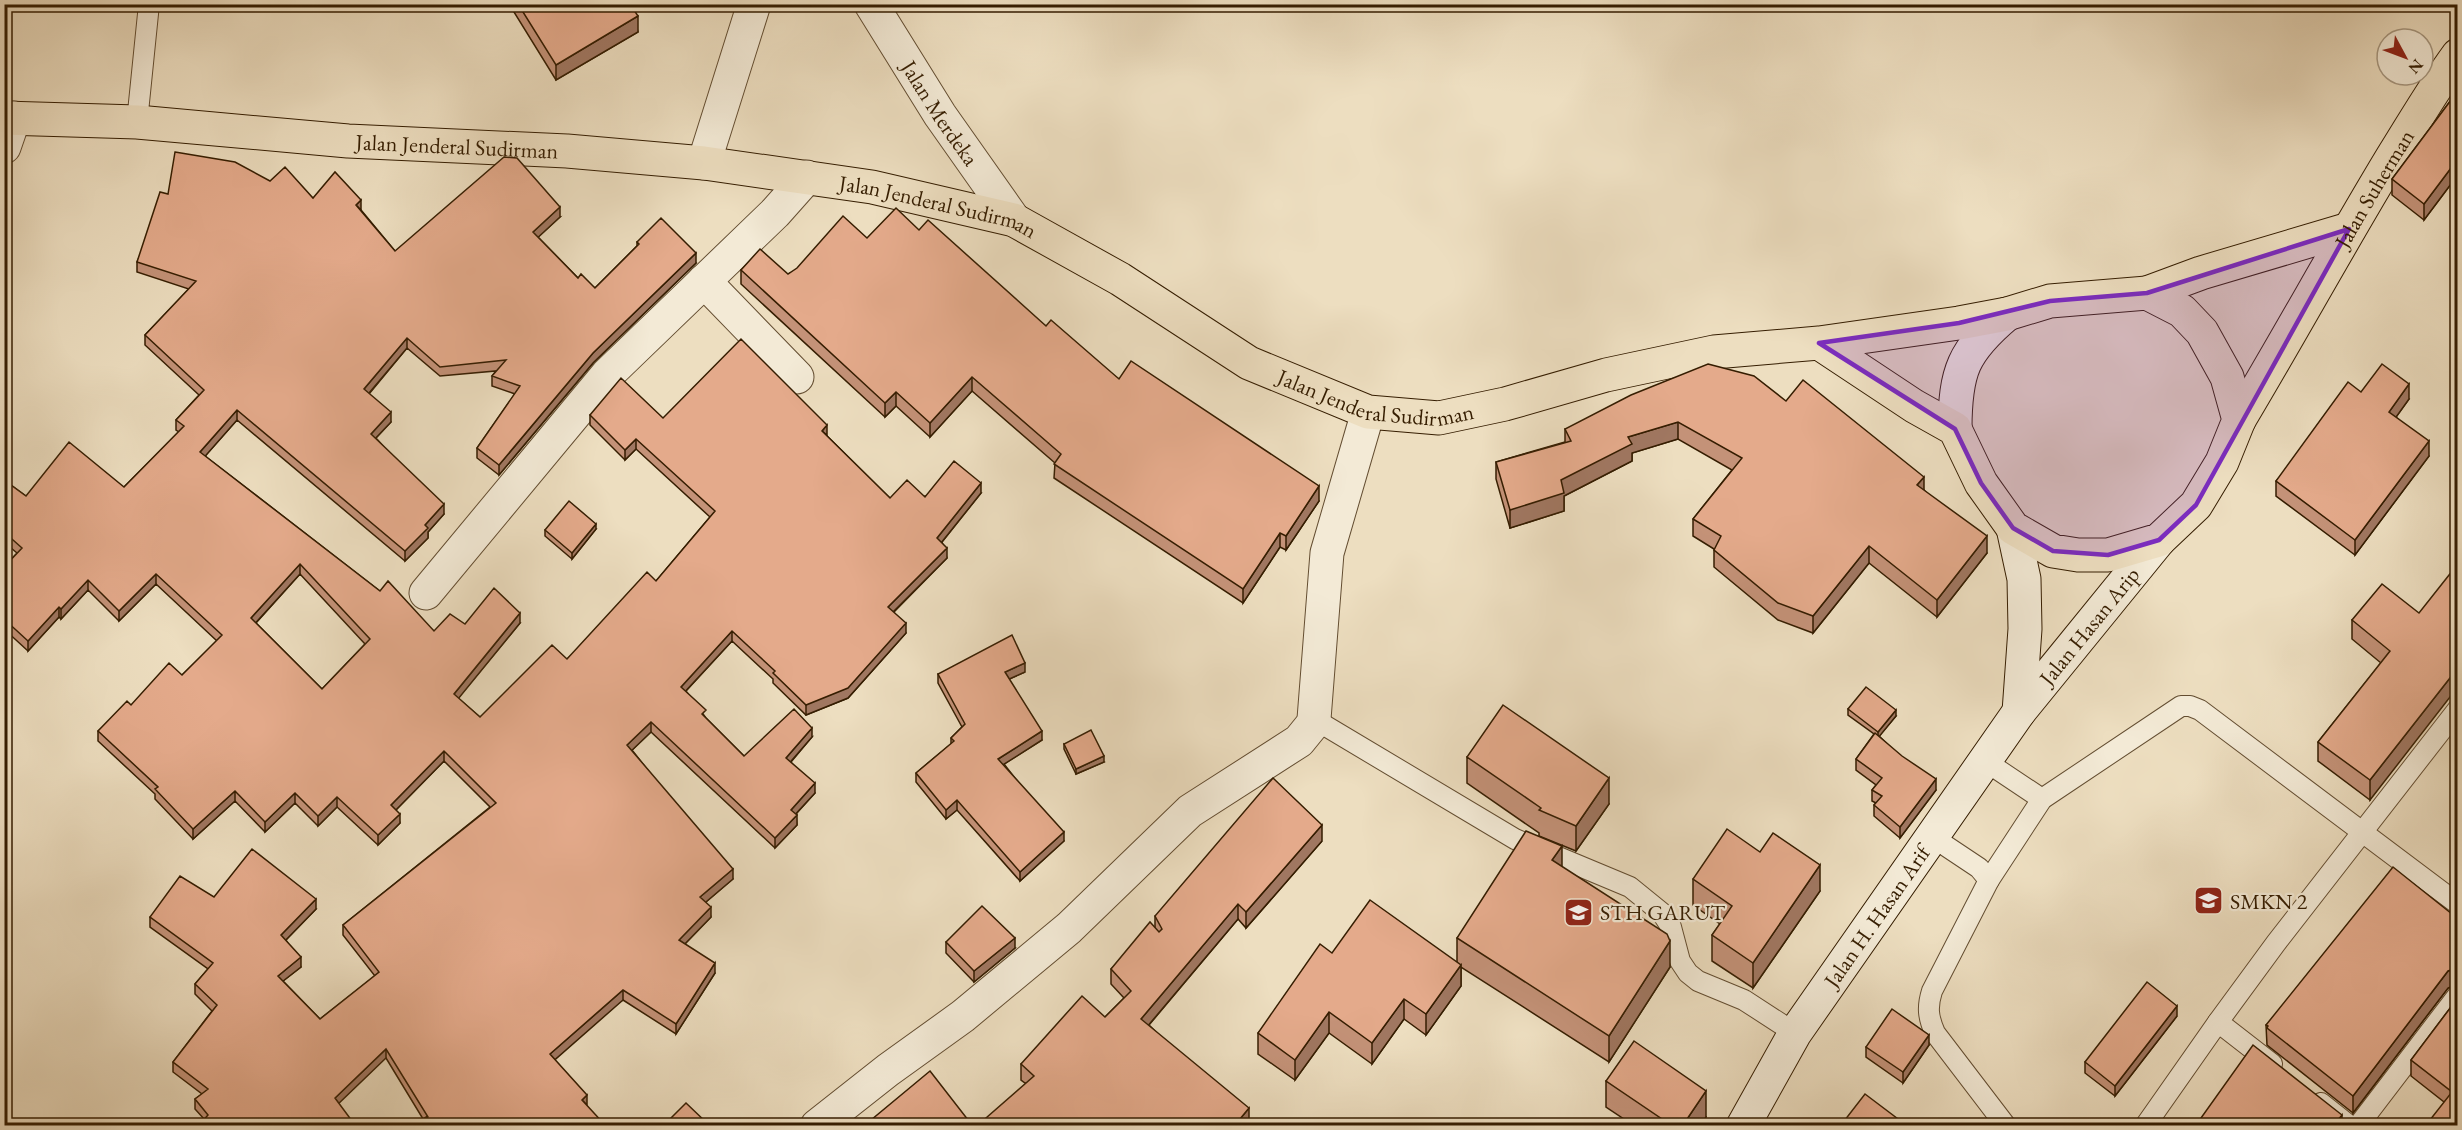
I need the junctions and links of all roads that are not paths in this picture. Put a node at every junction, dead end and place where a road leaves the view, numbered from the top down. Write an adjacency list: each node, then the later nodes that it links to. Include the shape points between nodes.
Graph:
1 (149, 4): 5 (lane)
2 (754, 4): 7 (street)
3 (871, 4): 9 (street, Jalan Merdeka, via 940,115)
4 (2457, 55): 10 (main road, Jalan Suherman)
5 (137, 122): 6 (main road, Jalan Jenderal Sudirman); 7 (main road, Jalan Jenderal Sudirman, via 348,141 567,151)
6 (8, 128)
7 (704, 163): 8 (main road, Jalan Jenderal Sudirman)
8 (807, 177): 9 (main road, Jalan Jenderal Sudirman); 11 (street)
9 (1014, 220): 16 (main road, Jalan Jenderal Sudirman, via 1120,279 1248,363)
10 (2349, 229): 12 (main road); 17 (main road, Jalan Suherman)
11 (704, 281): 15 (street); 21 (street, via 607,375)
12 (2147, 293): 13 (main road, Jalan Jenderal Sudirman, via 2050,301); 17 (main road, via 2182,310 2202,332 2227,377)
13 (2007, 314): 14 (main road, Jalan Jenderal Sudirman); 18 (street, via 1982,336 1968,356 1954,399)
14 (1820, 343): 16 (main road, Jalan Jenderal Sudirman, via 1714,352 1439,418); 18 (main road)
15 (797, 377)
16 (1368, 412): 24 (street, via 1327,553)
17 (2239, 420): 20 (main road, via 2222,462 2196,505)
18 (1954, 429): 19 (main road, via 1981,483)
19 (2013, 528): 20 (main road, via 2053,551 2078,555 2108,555); 23 (street, via 2024,579)
20 (2159, 540): 23 (street, Jalan Hasan Arip)
21 (426, 593)
22 (2457, 709): 27 (lane)
23 (2019, 712): 25 (street, Jalan H. Hasan Arif)
24 (1314, 718): 33 (lane, via 1515,839 1630,887 1662,912 1688,974 1744,1000); 36 (street, via 1299,741 1190,811 1069,928 963,1016)
25 (1985, 761): 26 (lane); 28 (street, Jalan H. Hasan Arif)
26 (2042, 799): 27 (lane, via 2185,705 2200,710); 29 (lane)
27 (2362, 831): 30 (lane); 32 (lane)
28 (1932, 836): 29 (lane, via 1979,868); 33 (street, Jalan H. Hasan Arif)
29 (1989, 880): 38 (lane, via 1932,990 1928,1018 1935,1033)
30 (2457, 904)
31 (2457, 995): 41 (lane)
32 (2218, 1022): 34 (lane); 39 (lane)
33 (1795, 1033): 37 (street, Jalan H. Hasan Arif)
34 (2284, 1074)
35 (2303, 1089): 40 (lane)
36 (817, 1125)
37 (1743, 1125)
38 (2006, 1125)
39 (2145, 1125)
40 (2350, 1125)
41 (2358, 1125)

